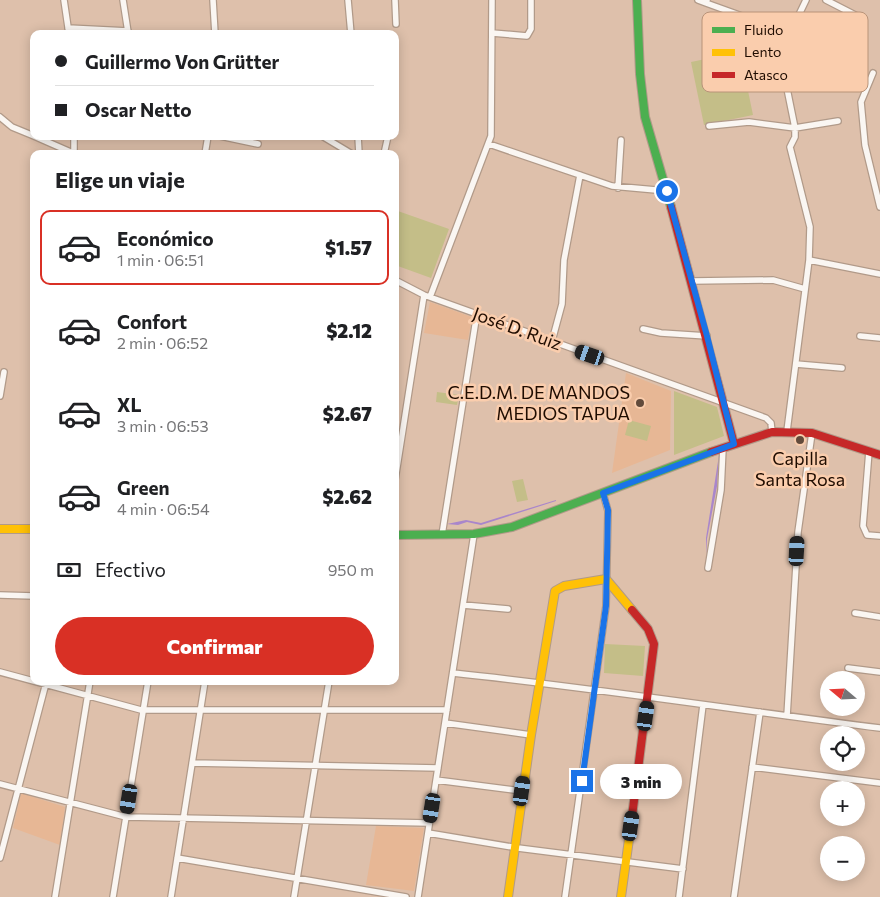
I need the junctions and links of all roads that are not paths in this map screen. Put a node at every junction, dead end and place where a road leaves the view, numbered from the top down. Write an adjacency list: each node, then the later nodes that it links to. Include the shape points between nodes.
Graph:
1 (64, 0): 17 (street)
2 (122, 0): 18 (street)
3 (212, 0): 19 (street)
4 (348, 0): 20 (street)
5 (395, 0): 16 (street)
6 (492, 0): 21 (street)
7 (531, 0): 21 (street, via 531,29 527,36)
8 (637, 0): 41 (street, via 645,117)
9 (698, 0): 12 (street)
10 (806, 0): 14 (street)
11 (826, 0): 15 (street)
12 (707, 1): 13 (street)
13 (735, 12)
14 (800, 12)
15 (849, 12)
16 (396, 24)
17 (69, 30)
18 (128, 30)
19 (215, 30)
20 (351, 30)
21 (492, 33): 36 (street, via 492,136)
22 (873, 73): 23 (street)
23 (868, 86)
24 (788, 92): 29 (street)
25 (866, 92): 42 (street, via 862,102 864,145)
26 (0, 117): 30 (street, via 12,127)
27 (838, 122): 29 (street)
28 (709, 126): 29 (street, via 749,122)
29 (796, 128): 43 (street, via 790,145 810,227)
30 (30, 134)
31 (43, 140): 37 (street)
32 (239, 140): 35 (street)
33 (329, 140): 38 (street)
34 (621, 140): 40 (street)
35 (258, 144)
36 (489, 144): 39 (street); 49 (street)
37 (65, 150)
38 (345, 150)
39 (580, 175): 40 (street); 55 (street, via 564,260 564,294)
40 (618, 188): 41 (street)
41 (667, 191): 45 (street)
42 (880, 207)
43 (809, 260): 44 (street); 47 (street)
44 (880, 274)
45 (692, 281): 47 (street, via 773,280); 52 (street)
46 (399, 282): 48 (street, José D. Ruiz)
47 (805, 289): 56 (street)
48 (424, 295): 49 (street, José D. Ruiz); 67 (street)
49 (430, 297): 50 (street, José D. Ruiz)
50 (477, 314): 55 (street, José D. Ruiz); 74 (street)
51 (643, 329): 52 (street)
52 (707, 336): 60 (street)
53 (860, 336): 54 (street)
54 (880, 338)
55 (552, 341): 60 (street, José D. Ruiz)
56 (796, 364): 57 (street); 61 (street)
57 (842, 368)
58 (4, 372): 59 (street)
59 (0, 396)
60 (722, 402): 62 (street, José D. Ruiz, via 766,418); 64 (street)
61 (787, 431): 62 (street); 63 (street)
62 (772, 432): 64 (street)
63 (812, 433): 66 (street); 105 (street, via 798,532)
64 (734, 444): 65 (street)
65 (724, 448): 69 (street); 76 (street, via 721,490)
66 (869, 451): 68 (street); 75 (street, via 863,526 868,535)
67 (399, 454)
68 (880, 455)
69 (603, 493): 72 (street, via 512,527); 77 (street, via 608,510)
70 (0, 528): 71 (street)
71 (30, 529)
72 (474, 534): 74 (street); 80 (street)
73 (399, 535): 74 (street)
74 (442, 536)
75 (880, 536)
76 (708, 568)
77 (606, 579): 89 (street, via 564,586 555,591); 96 (street, via 606,606); 98 (street, via 652,636 654,654)
78 (0, 595): 79 (street)
79 (30, 596)
80 (463, 605): 81 (street); 87 (street)
81 (508, 609)
82 (855, 613): 83 (street)
83 (880, 617)
84 (848, 668): 86 (street)
85 (0, 672): 88 (street)
86 (880, 672)
87 (452, 673): 89 (street); 103 (street)
88 (30, 679)
89 (540, 682): 96 (street); 108 (street)
90 (45, 685): 116 (street)
91 (52, 685): 97 (street)
92 (89, 685): 97 (street)
93 (147, 685): 100 (street)
94 (204, 685): 101 (street)
95 (328, 685): 102 (street)
96 (594, 689): 98 (street); 125 (street)
97 (87, 696): 100 (street); 118 (street)
98 (649, 698): 99 (street); 128 (street)
99 (703, 705): 104 (street); 129 (street)
100 (143, 710): 101 (street); 119 (street)
101 (200, 710): 102 (street); 109 (street)
102 (324, 710): 103 (street); 110 (street)
103 (447, 710): 106 (street)
104 (760, 712): 105 (street); 111 (street)
105 (787, 716): 107 (street)
106 (445, 724): 108 (street); 112 (street)
107 (880, 728)
108 (530, 734): 117 (street)
109 (192, 763): 110 (street); 120 (street)
110 (316, 765): 112 (street); 121 (street)
111 (752, 767): 115 (street); 141 (street)
112 (438, 768): 113 (street)
113 (436, 780): 117 (street); 122 (street)
114 (0, 784): 116 (street)
115 (880, 784)
116 (18, 789): 118 (street); 126 (street)
117 (522, 791): 124 (street)
118 (70, 803): 119 (street); 131 (street)
119 (126, 817): 120 (street); 132 (street)
120 (183, 818): 121 (street); 127 (street)
121 (307, 821): 122 (street); 130 (street)
122 (429, 823): 123 (street)
123 (428, 833): 124 (street); 136 (street)
124 (514, 848): 125 (street); 137 (street)
125 (571, 855): 128 (street); 138 (street)
126 (0, 858)
127 (177, 858): 130 (street); 133 (street)
128 (626, 862): 129 (street); 139 (street)
129 (683, 869): 140 (street)
130 (297, 879): 134 (street); 135 (street)
131 (55, 897)
132 (113, 897)
133 (171, 897)
134 (294, 897)
135 (406, 897)
136 (418, 897)
137 (508, 897)
138 (565, 897)
139 (621, 897)
140 (680, 897)
141 (734, 897)

